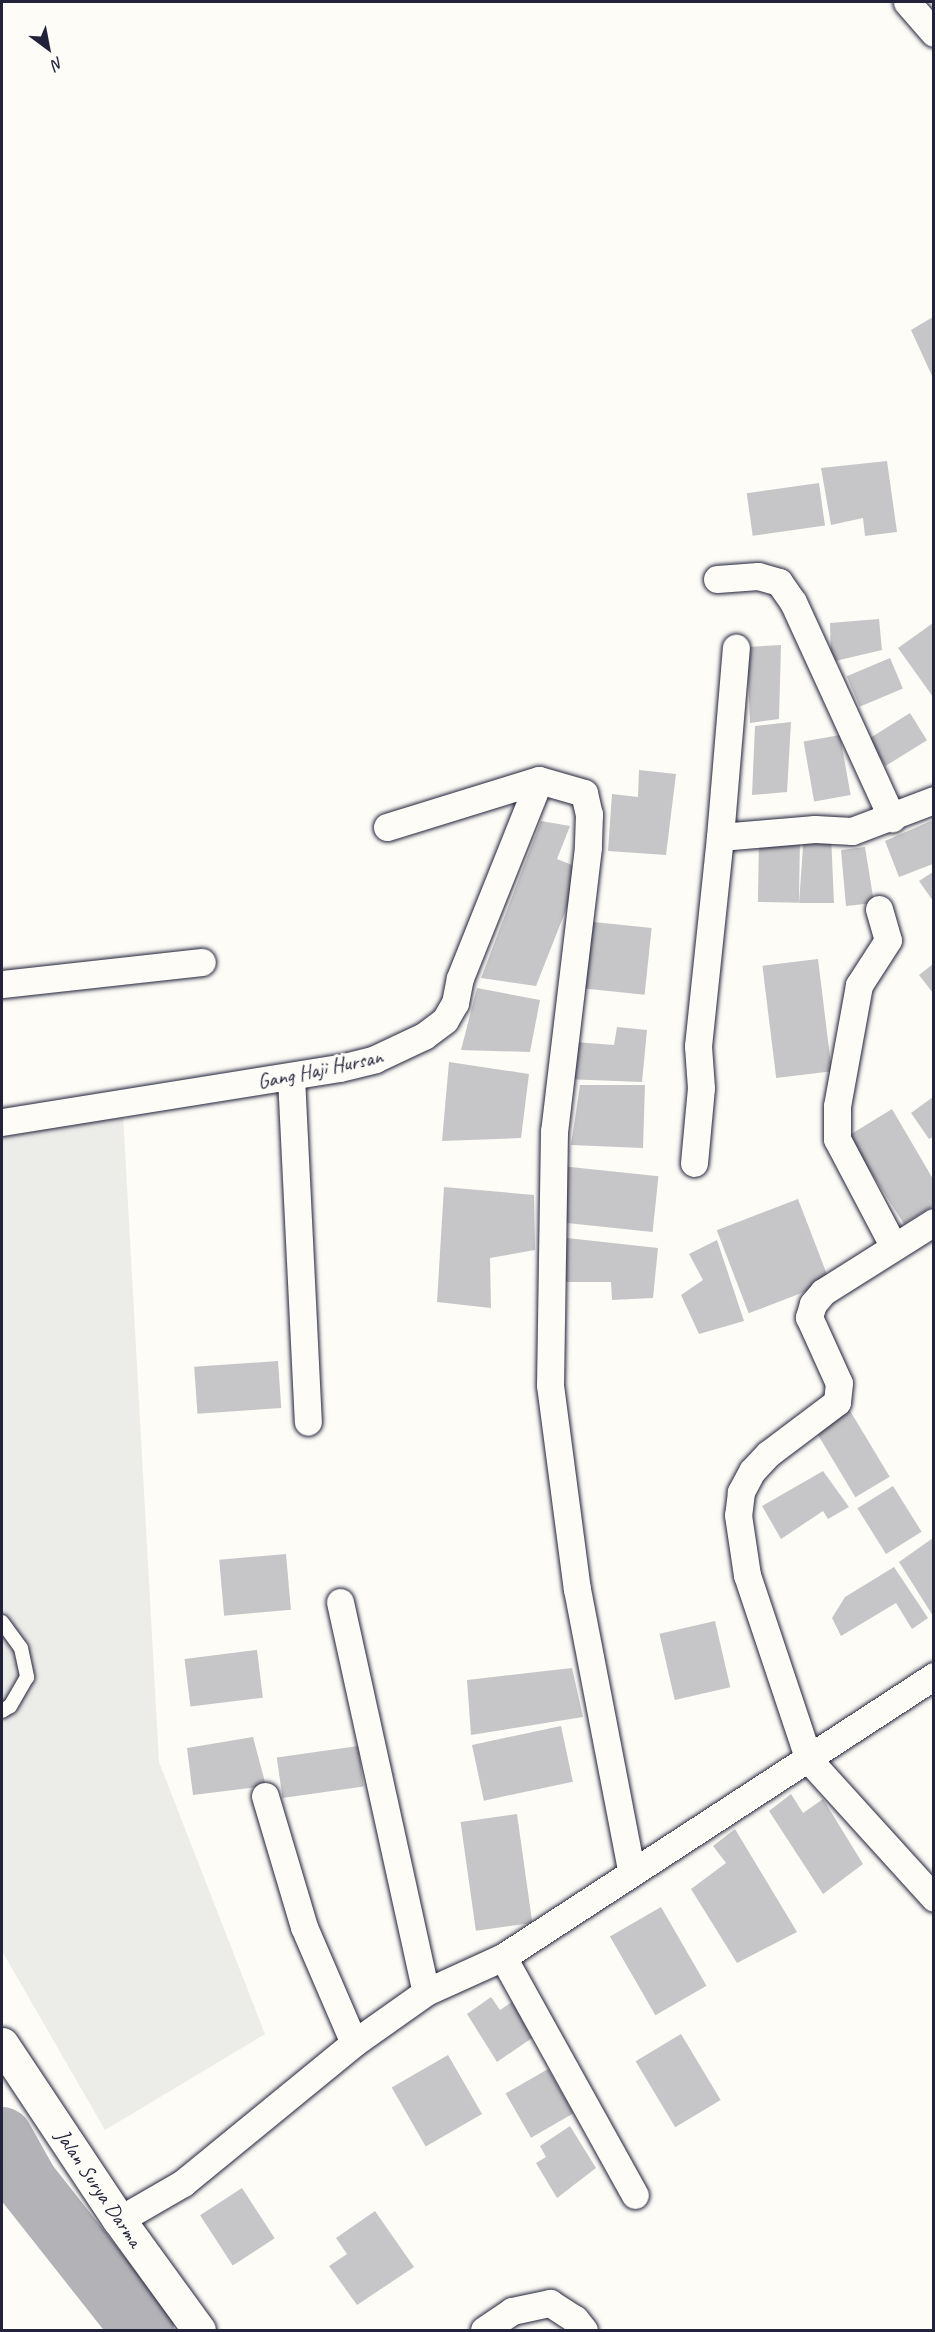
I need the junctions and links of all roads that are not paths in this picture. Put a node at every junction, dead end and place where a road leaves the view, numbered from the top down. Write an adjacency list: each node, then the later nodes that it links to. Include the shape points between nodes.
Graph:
1 (907, 2): 2 (street)
2 (933, 33)
3 (717, 579): 7 (street, via 758,576 779,582 794,602)
4 (736, 648): 9 (street)
5 (539, 780): 8 (street); 13 (street, Gang Haji Hursan, via 460,978 455,1003 445,1020 402,1049 375,1059); 25 (street, via 584,793 589,814 554,1131 550,1385 577,1589)
6 (933, 800): 7 (street)
7 (892, 818): 9 (street, via 852,831)
8 (387, 826)
9 (720, 837): 15 (street, via 698,1046 701,1088)
10 (879, 909): 17 (street, via 888,940 859,985 837,1106 837,1139)
11 (202, 962): 12 (street)
12 (2, 984)
13 (291, 1077): 14 (street, Gang Haji Hursan); 18 (street)
14 (2, 1122)
15 (694, 1162)
16 (933, 1222): 17 (street)
17 (893, 1245): 23 (street, via 823,1292 813,1304 809,1317 839,1383 837,1402 768,1454 741,1492 738,1515 747,1575)
18 (308, 1422)
19 (340, 1602): 28 (street)
20 (2, 1622): 22 (lane, via 21,1648 27,1677 10,1706)
21 (933, 1676): 23 (street)
22 (2, 1711)
23 (809, 1760): 25 (street); 26 (street)
24 (265, 1796): 29 (street, via 304,1927)
25 (631, 1870): 27 (street)
26 (933, 1898)
27 (503, 1957): 28 (street); 31 (street)
28 (426, 1992): 29 (street)
29 (354, 2043): 32 (street, via 183,2183)
30 (2, 2044): 32 (main road, Jalan Surya Darma)
31 (635, 2195)
32 (118, 2220): 33 (main road, Jalan Surya Darma)
33 (199, 2331)
34 (484, 2331): 35 (street, via 512,2311 550,2303 575,2319)
35 (584, 2331)

